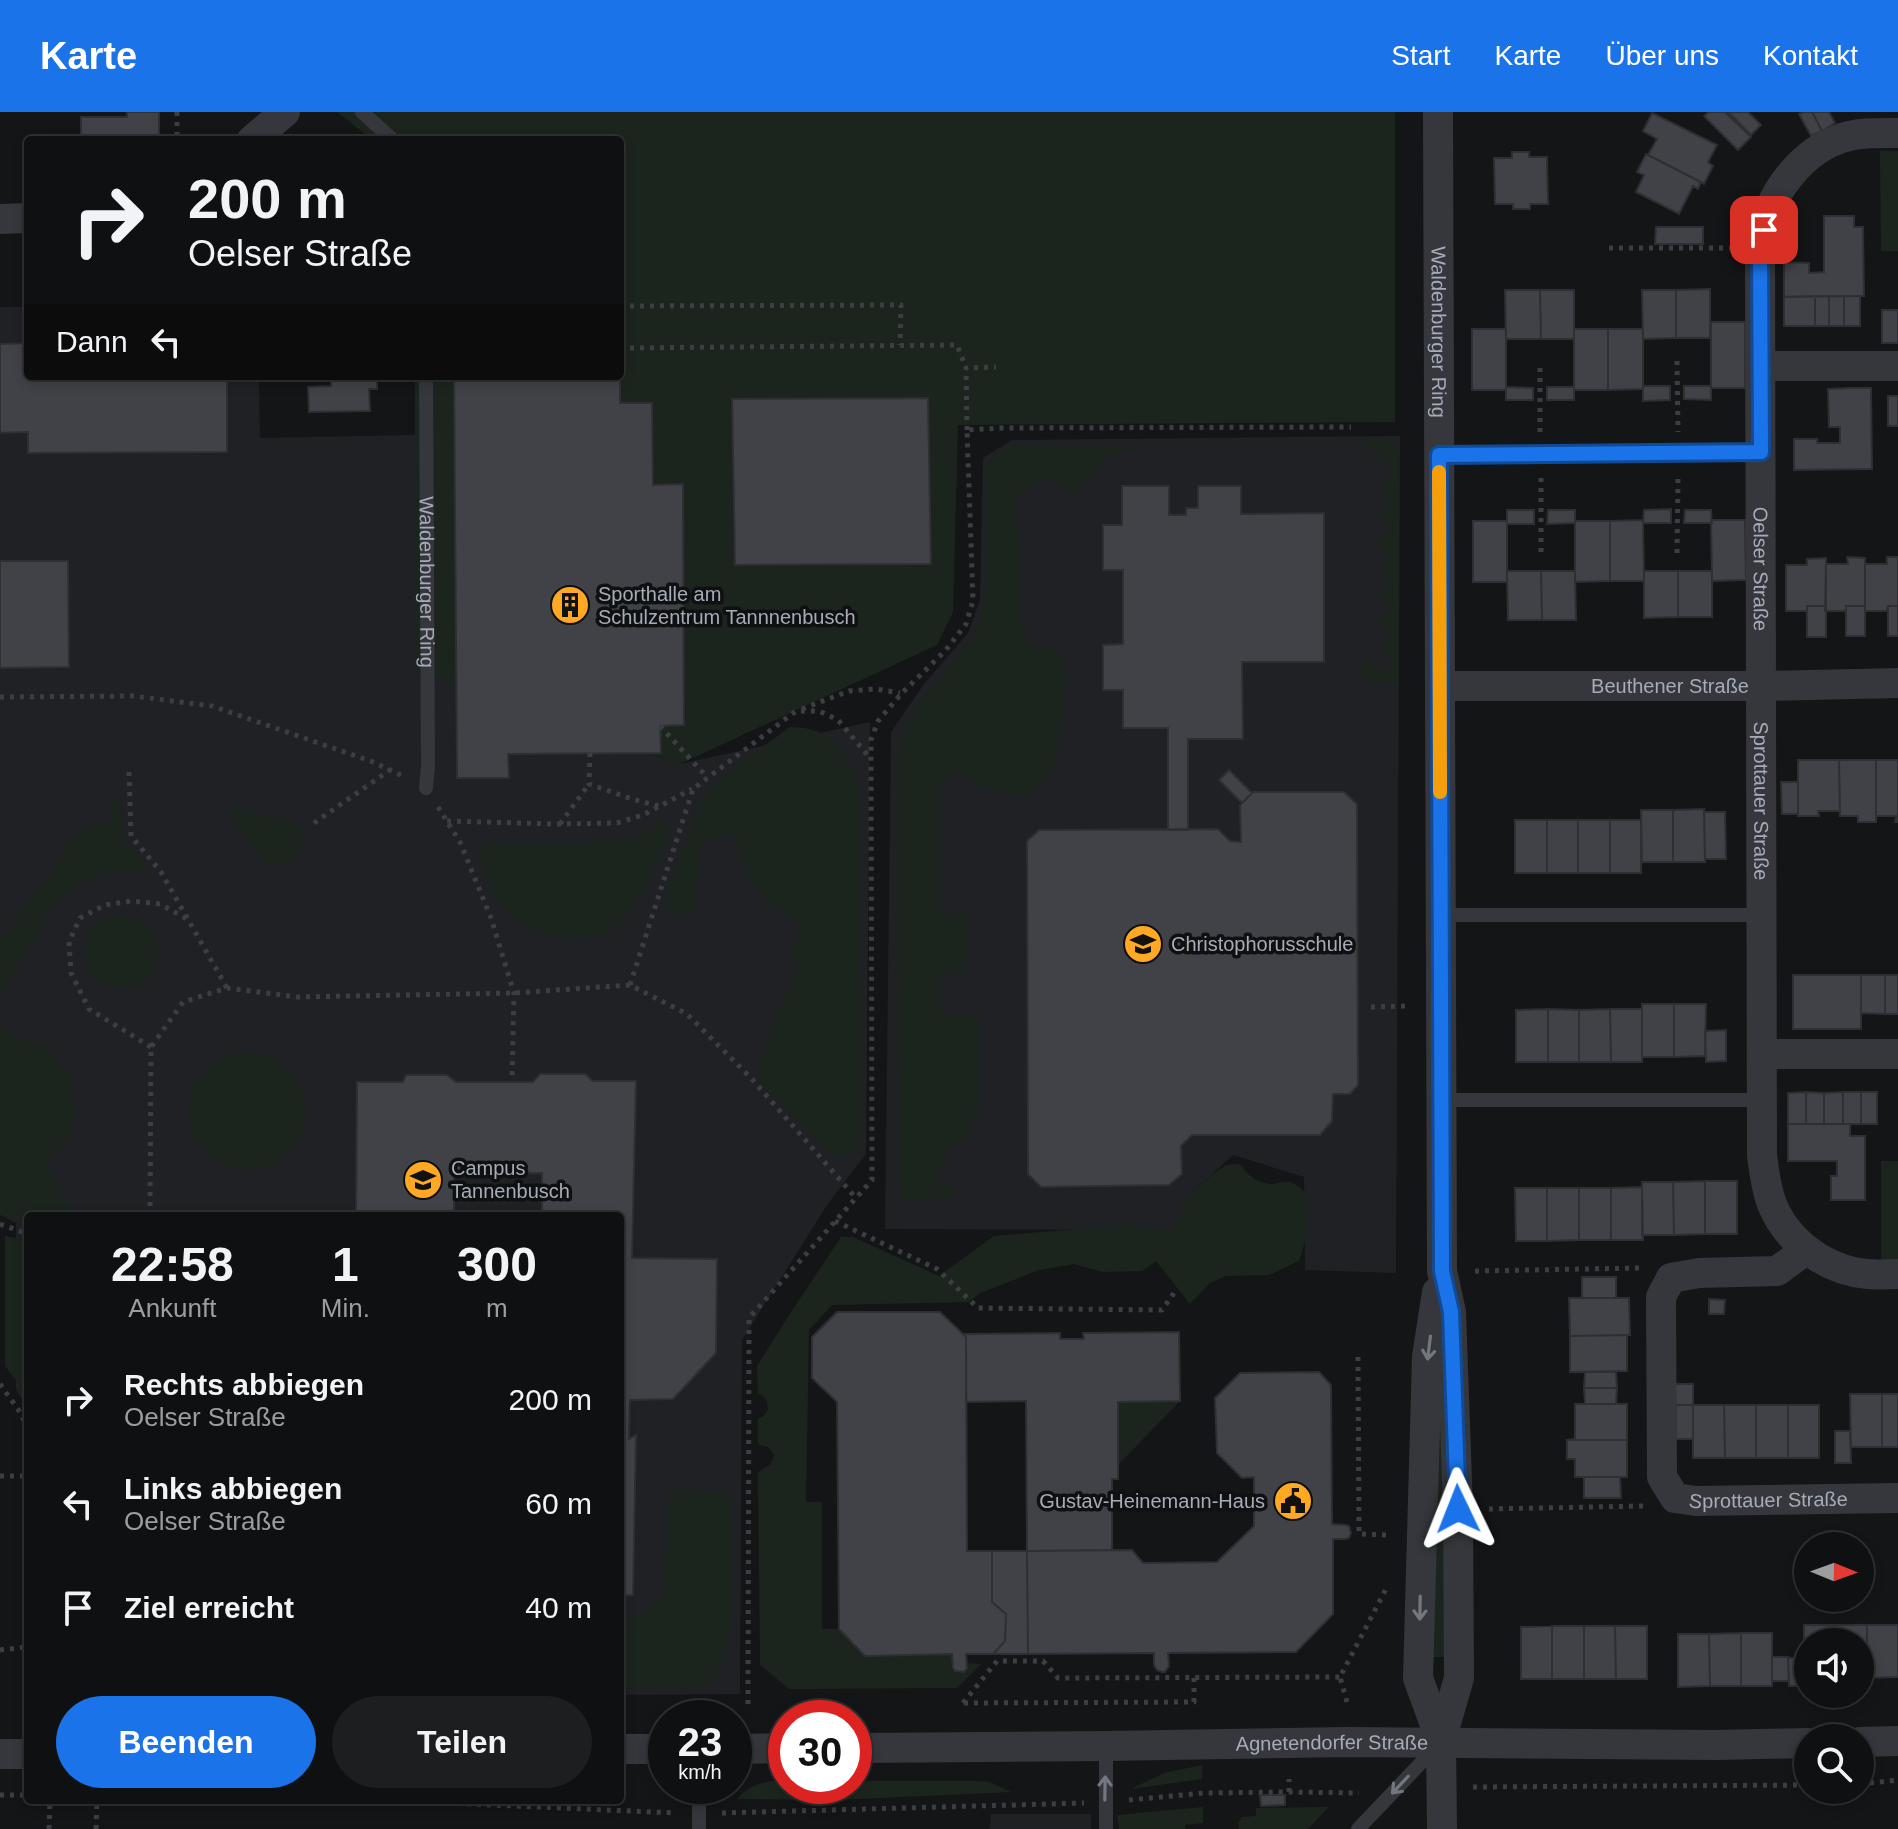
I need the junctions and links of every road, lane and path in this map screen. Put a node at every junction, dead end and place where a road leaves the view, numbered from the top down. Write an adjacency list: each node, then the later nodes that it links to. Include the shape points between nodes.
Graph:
1 (177, 112): 6 (path)
2 (285, 112): 7 (street)
3 (362, 112): 8 (lane)
4 (1438, 112): 28 (street, Waldenburger Ring)
5 (1898, 133): 12 (street, Oelser Straße, via 1843,137 1818,149 1783,185)
6 (177, 136)
7 (257, 136)
8 (389, 136)
9 (24, 218): 10 (street)
10 (0, 219)
11 (1609, 248): 12 (path)
12 (1760, 248): 18 (street, Oelser Straße)
13 (624, 306): 14 (path, via 901,305)
14 (900, 345): 15 (path); 21 (path, via 957,345)
15 (624, 348)
16 (1677, 361): 26 (path)
17 (1540, 362): 27 (path)
18 (1760, 366): 19 (street); 25 (street, Oelser Straße)
19 (1898, 366)
20 (996, 367): 21 (path)
21 (966, 368): 24 (path)
22 (426, 380): 44 (lane, Waldenburger Ring)
23 (1351, 427): 24 (path)
24 (967, 430): 34 (path, via 973,601 966,624)
25 (1761, 452): 26 (lane); 33 (street, Oelser Straße)
26 (1678, 453): 27 (lane); 30 (path)
27 (1541, 454): 28 (lane); 29 (path)
28 (1439, 455): 32 (street, Waldenburger Ring)
29 (1541, 553)
30 (1677, 553)
31 (1898, 683): 33 (street, Beuthener Straße)
32 (1440, 686): 33 (street, Beuthener Straße); 50 (street, Waldenburger Ring)
33 (1762, 686): 51 (street, Sprottauer Straße)
34 (901, 694): 36 (path, via 849,691); 39 (path, via 878,721)
35 (0, 697): 40 (path, via 133,696 212,706)
36 (796, 711): 39 (path, via 819,711 838,720); 42 (path)
37 (660, 726): 42 (path)
38 (590, 753): 43 (path)
39 (871, 759): 62 (path, via 872,1180)
40 (390, 770): 44 (path); 48 (path)
41 (129, 772): 52 (path, via 131,836 161,872)
42 (707, 777): 45 (path)
43 (589, 784): 46 (path); 49 (path)
44 (426, 788): 47 (path)
45 (693, 789): 46 (path); 53 (path)
46 (660, 806): 49 (path, via 617,823)
47 (447, 821): 49 (path); 55 (path, via 491,918)
48 (314, 823)
49 (560, 824)
50 (1441, 915): 51 (lane); 60 (street, Waldenburger Ring)
51 (1762, 915): 57 (street, Sprottauer Straße)
52 (189, 920): 54 (path); 56 (path, via 160,904 105,905 80,918 69,942 71,973 89,1009)
53 (630, 985): 55 (path); 62 (path, via 687,1014)
54 (227, 988): 55 (path, via 297,997); 56 (path, via 183,1002)
55 (514, 993): 59 (path)
56 (151, 1047): 63 (path)
57 (1762, 1054): 58 (street); 61 (street, Sprottauer Straße)
58 (1898, 1054)
59 (512, 1080)
60 (1442, 1100): 61 (lane); 68 (street, Waldenburger Ring)
61 (1763, 1100): 67 (street, Sprottauer Straße, via 1762,1155 1771,1203)
62 (856, 1198): 64 (path)
63 (150, 1212)
64 (835, 1221): 71 (path, via 937,1269 978,1308 1162,1310); 86 (path, via 749,1318)
65 (0, 1224): 66 (path)
66 (24, 1233)
67 (1806, 1250): 69 (street, Sprottauer Straße, via 1865,1274); 70 (street, via 1777,1271)
68 (1442, 1271): 70 (path, via 1643,1268); 79 (street, Waldenburger Ring, via 1451,1312); 88 (street, Waldenburger Ring, one-way to 88, via 1427,1357 1418,1678)
69 (1898, 1274)
70 (1671, 1278): 77 (street, Sprottauer Straße, via 1661,1297 1662,1477)
71 (1174, 1293)
72 (1358, 1357): 80 (path, via 1359,1534)
73 (0, 1384): 74 (path)
74 (24, 1418)
75 (0, 1476): 76 (path)
76 (24, 1476)
77 (1675, 1498): 78 (street, Sprottauer Straße); 79 (path, via 1644,1506)
78 (1898, 1498)
79 (1458, 1509): 88 (street, Waldenburger Ring, via 1459,1678)
80 (1387, 1535)
81 (1387, 1586): 85 (path)
82 (24, 1648): 83 (path)
83 (0, 1650)
84 (1194, 1677): 84 (path, via 1058,1678 1043,1661 997,1661 963,1703 1194,1702); 85 (path)
85 (1340, 1677): 87 (path)
86 (748, 1700)
87 (1347, 1702)
88 (1441, 1741): 91 (street, Agnetendorfer Straße); 92 (street, Agnetendorfer Straße); 102 (street); 114 (lane, one-way to 114)
89 (1898, 1741): 90 (street)
90 (1874, 1742)
91 (1794, 1743)
92 (1106, 1746): 93 (street, Agnetendorfer Straße); 105 (lane, one-way to 92)
93 (872, 1748)
94 (624, 1749): 95 (street)
95 (648, 1749)
96 (0, 1754): 97 (street)
97 (24, 1754)
98 (1289, 1779): 105 (path, via 1289,1792)
99 (1898, 1780): 100 (path)
100 (1874, 1783)
101 (1794, 1785): 102 (path)
102 (1441, 1787): 115 (street)
103 (0, 1795): 104 (path)
104 (24, 1795)
105 (1111, 1802): 109 (path); 113 (lane)
106 (50, 1804): 110 (path)
107 (97, 1804): 111 (path)
108 (699, 1804): 112 (lane)
109 (1021, 1805)
110 (49, 1829)
111 (96, 1829)
112 (699, 1829)
113 (1106, 1829)
114 (1358, 1829)
115 (1442, 1829)

